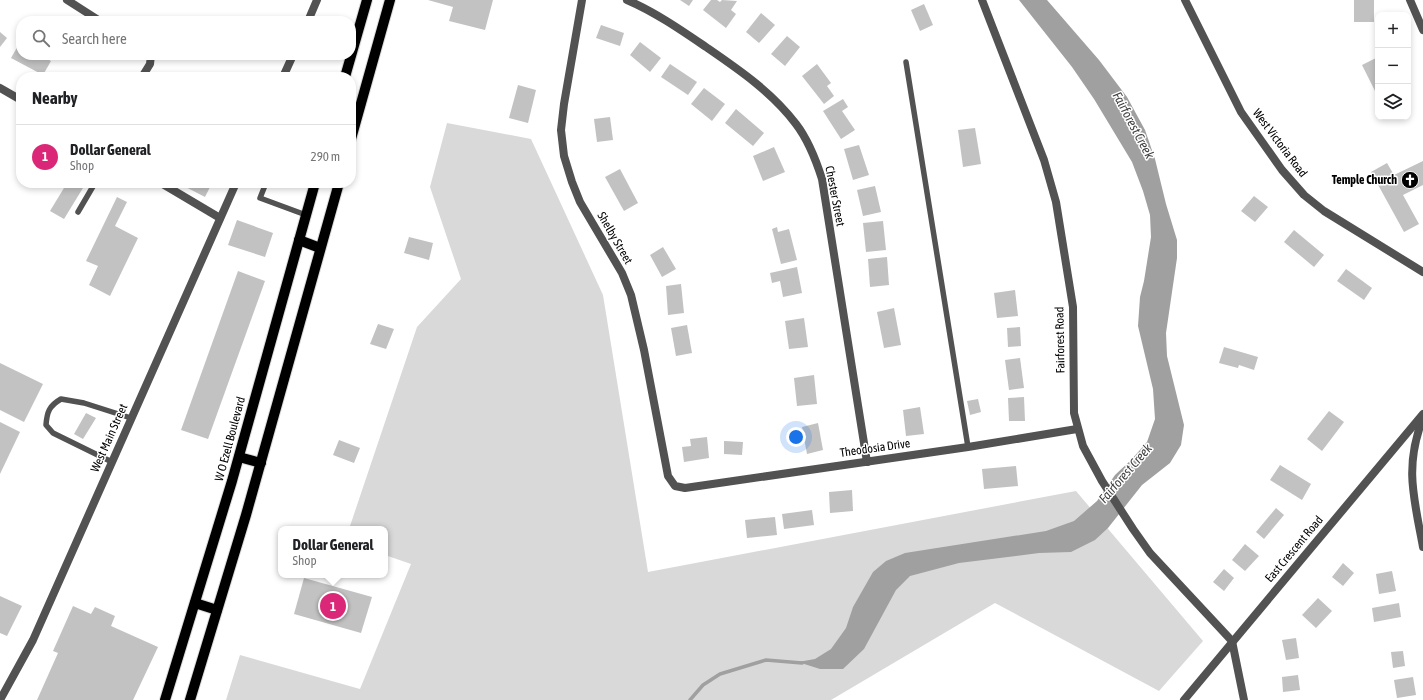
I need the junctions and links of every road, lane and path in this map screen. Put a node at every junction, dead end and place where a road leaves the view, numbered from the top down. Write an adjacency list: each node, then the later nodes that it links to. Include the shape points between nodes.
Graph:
1 (67, 0): 10 (street)
2 (318, 0): 11 (street)
3 (367, 0): 13 (main road)
4 (390, 0): 23 (main road)
5 (582, 0): 45 (street, Shelby Street, via 564,104 561,130 564,156 580,202 622,273 631,294 668,476)
6 (627, 0): 43 (street, Chester Street, via 685,32 755,83 783,109 807,141 822,180)
7 (982, 0): 39 (street, Fairforest Road, via 1044,160 1056,202 1072,307 1072,396)
8 (1186, 0): 35 (street, West Victoria Road, via 1242,112 1282,170 1304,195 1324,211)
9 (1410, 0): 12 (street)
10 (92, 16)
11 (310, 16)
12 (1423, 30)
13 (356, 38)
14 (150, 60): 18 (street)
15 (291, 60): 19 (street)
16 (350, 60): 20 (main road)
17 (906, 62): 40 (lane)
18 (145, 72)
19 (285, 72)
20 (346, 72)
21 (0, 88): 22 (street)
22 (16, 97)
23 (356, 103)
24 (92, 188): 30 (lane)
25 (169, 188): 32 (street)
26 (234, 188): 32 (street, West Main Street)
27 (264, 188): 31 (lane, via 260,198)
28 (314, 188): 31 (main road, W O Ezell Boulevard)
29 (338, 188): 34 (main road)
30 (78, 212)
31 (306, 215): 33 (main road, W O Ezell Boulevard)
32 (220, 218): 37 (street, West Main Street)
33 (299, 240): 34 (main road); 41 (main road, W O Ezell Boulevard)
34 (320, 248): 44 (main road)
35 (1423, 272)
36 (1423, 414): 49 (street, East Crescent Road)
37 (131, 418): 42 (street, West Main Street); 42 (lane, via 61,399 52,404 47,413 46,425 54,433)
38 (1423, 418): 46 (street, via 1412,458 1411,482)
39 (1077, 429): 40 (street, Theodosia Drive); 49 (street, Fairforest Road, via 1102,481 1150,553)
40 (968, 447): 43 (street, Theodosia Drive)
41 (239, 457): 44 (main road); 47 (main road, W O Ezell Boulevard)
42 (112, 462): 50 (street, West Main Street, via 33,640)
43 (867, 462): 45 (street, Theodosia Drive, via 685,488)
44 (260, 463): 48 (main road)
45 (675, 486)
46 (1423, 547)
47 (195, 603): 48 (main road); 51 (main road, W O Ezell Boulevard)
48 (217, 610): 52 (main road)
49 (1232, 641): 53 (street, East Crescent Road); 54 (street)
50 (0, 700)
51 (165, 700)
52 (190, 700)
53 (1184, 700)
54 (1244, 700)

